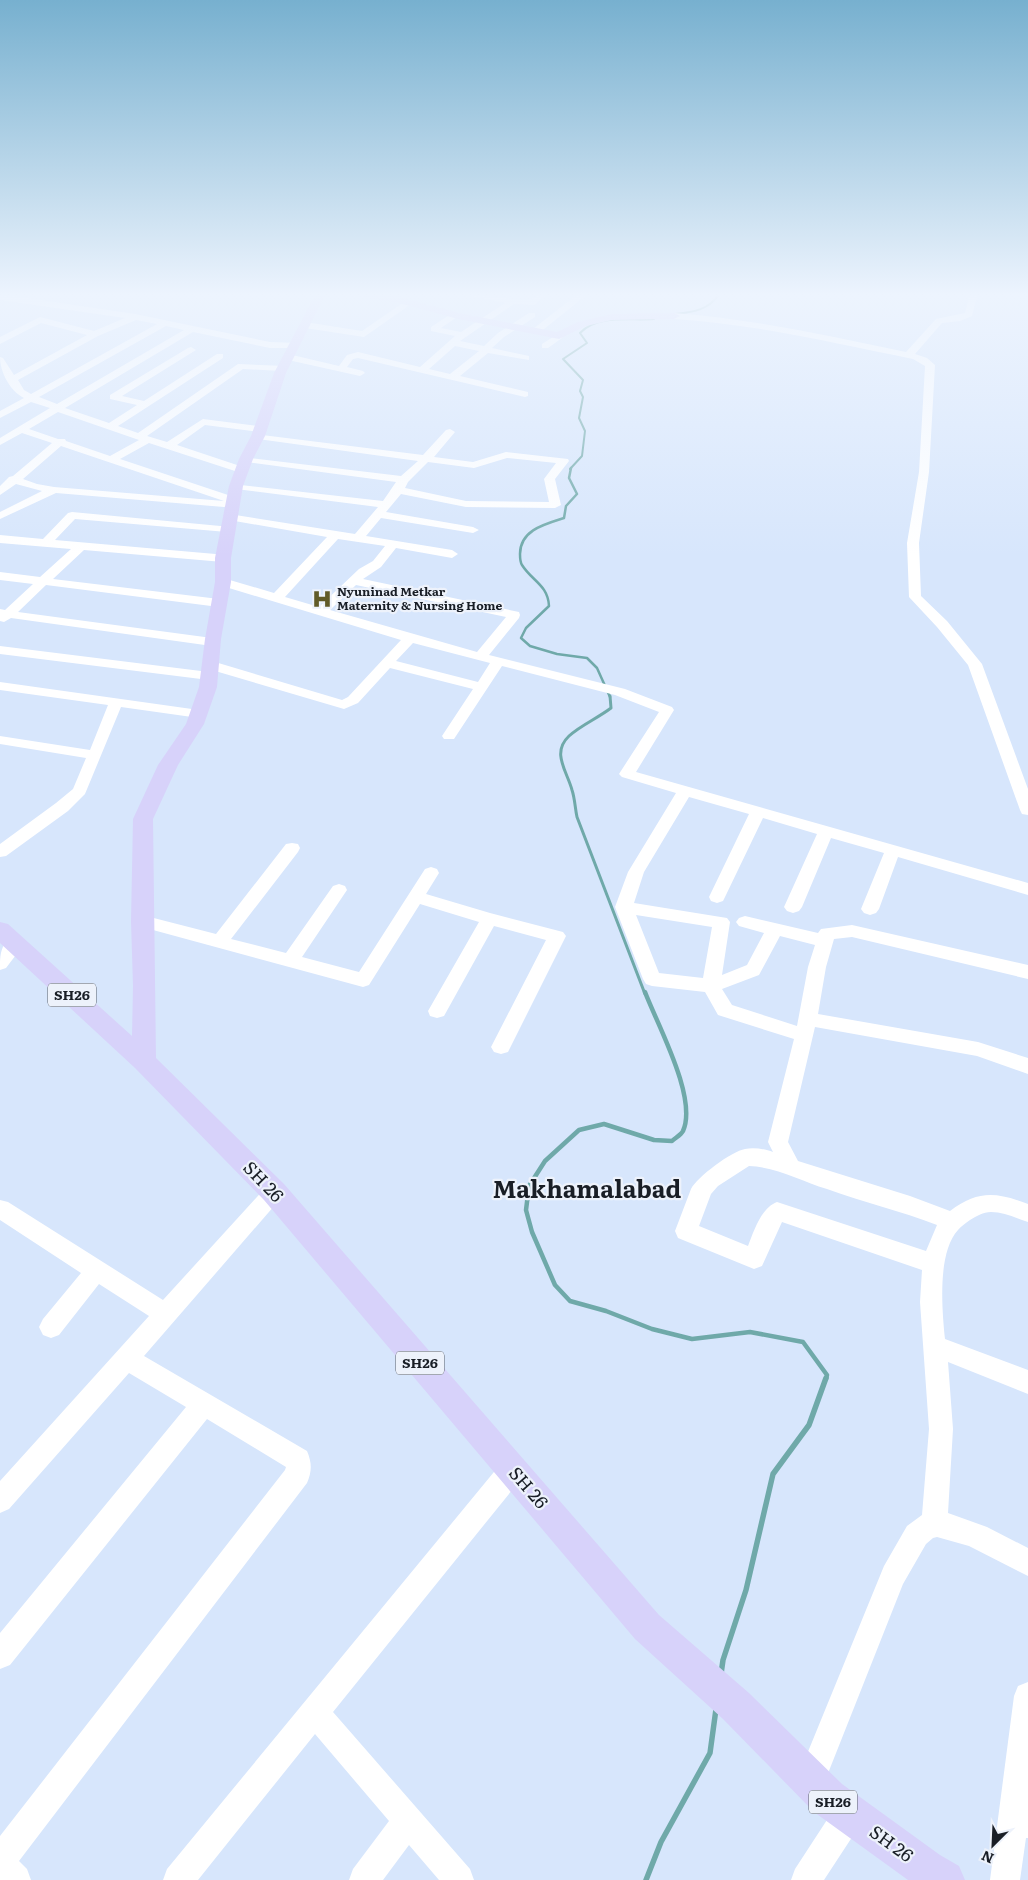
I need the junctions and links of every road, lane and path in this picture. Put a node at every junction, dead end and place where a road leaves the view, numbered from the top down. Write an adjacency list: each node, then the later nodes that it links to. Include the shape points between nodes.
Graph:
1 (15, 381): 11 (street, via 20,392)
2 (63, 381): 11 (street)
3 (105, 381): 13 (street)
4 (143, 381): 12 (street, via 113,397)
5 (182, 381): 12 (street)
6 (221, 381): 19 (street)
7 (279, 381): 17 (main road)
8 (468, 381): 10 (street)
9 (929, 381): 64 (street, via 924,472 914,543 915,597 975,664)
10 (525, 394)
11 (33, 398): 13 (street); 14 (street)
12 (146, 404): 15 (street)
13 (59, 408): 15 (street); 16 (street)
14 (0, 415)
15 (110, 427): 19 (street)
16 (22, 430): 20 (street); 21 (street)
17 (260, 432): 22 (street, via 203,422); 24 (street); 29 (main road)
18 (450, 432): 24 (street)
19 (144, 438): 22 (street); 23 (street)
20 (61, 441): 23 (street); 25 (street)
21 (0, 442)
22 (169, 446): 29 (street)
23 (112, 459): 29 (street)
24 (426, 459): 26 (street); 26 (street, via 474,465 506,454 564,462 549,479 555,504 466,504)
25 (13, 479): 27 (street); 28 (street)
26 (400, 485): 29 (street); 30 (street)
27 (54, 490): 29 (street); 31 (street)
28 (0, 492)
29 (235, 495): 30 (street); 33 (street); 36 (street, via 72,515); 40 (main road)
30 (381, 509): 32 (street); 34 (street)
31 (0, 516)
32 (473, 530)
33 (335, 535): 34 (street); 45 (street)
34 (357, 538): 37 (street)
35 (0, 539): 36 (street)
36 (47, 542): 38 (street)
37 (393, 544): 39 (street); 42 (street, via 376,564)
38 (81, 546): 40 (street); 43 (street)
39 (452, 554)
40 (223, 558): 44 (main road)
41 (0, 576): 43 (street)
42 (354, 581): 47 (street); 52 (street, via 514,615)
43 (43, 582): 46 (street); 48 (street)
44 (223, 582): 45 (street); 46 (main road)
45 (277, 598): 47 (street)
46 (219, 603): 50 (main road)
47 (322, 611): 49 (street)
48 (3, 616): 50 (street)
49 (410, 638): 52 (street); 54 (street)
50 (212, 642): 55 (main road)
51 (0, 650): 55 (street)
52 (480, 656): 53 (street)
53 (498, 661): 57 (street); 63 (street, via 620,692 667,710 627,774)
54 (387, 663): 55 (street, via 353,700 344,705); 57 (street)
55 (210, 671): 59 (main road)
56 (0, 686): 58 (street)
57 (482, 687): 60 (street)
58 (116, 703): 59 (street); 62 (street)
59 (198, 714): 79 (main road, via 168,766 144,819)
60 (449, 736)
61 (0, 740): 62 (street)
62 (95, 755): 67 (street, via 80,791)
63 (685, 791): 65 (street); 75 (street, via 636,872)
64 (1028, 810)
65 (758, 812): 66 (street); 74 (street)
66 (826, 831): 69 (street); 76 (street)
67 (2, 847)
68 (292, 848): 83 (street)
69 (893, 850): 71 (street); 77 (street)
70 (431, 873): 73 (street)
71 (1028, 889)
72 (339, 890): 85 (street)
73 (416, 897): 78 (street); 85 (street, via 363,980)
74 (717, 897)
75 (624, 907): 88 (street, via 652,979); 88 (street, via 721,922)
76 (793, 907)
77 (870, 909)
78 (489, 919): 89 (street); 91 (street, via 557,936)
79 (142, 921): 83 (street); 92 (main road)
80 (745, 922): 81 (street)
81 (775, 929): 84 (street); 88 (street, via 752,970)
82 (8, 936): 86 (street); 92 (main road, SH26)
83 (220, 941): 85 (street)
84 (825, 941): 87 (street, via 827,933 852,931); 90 (street)
85 (292, 960)
86 (0, 963)
87 (1028, 972)
88 (711, 986): 90 (street, via 726,1010)
89 (437, 1011)
90 (806, 1027): 93 (street, via 978,1049); 94 (street, via 778,1142)
91 (501, 1047)
92 (144, 1061): 95 (main road, SH 26 / SH26)
93 (1028, 1066)
94 (791, 1168): 98 (street); 99 (street, via 764,1158 746,1157 710,1180 702,1189 686,1231 754,1259 777,1211)
95 (274, 1192): 101 (street); 107 (main road, SH 26 / SH26)
96 (0, 1209): 100 (street)
97 (1028, 1213): 98 (street, via 991,1203 960,1212)
98 (951, 1221): 99 (street, via 936,1252)
99 (934, 1264): 103 (street, via 930,1306)
100 (96, 1270): 101 (street); 102 (street)
101 (165, 1314): 104 (street)
102 (51, 1327)
103 (935, 1346): 105 (street); 109 (street, via 941,1415)
104 (126, 1358): 106 (street); 108 (street)
105 (1028, 1382)
106 (204, 1404): 111 (street); 118 (street, via 298,1460 298,1474)
107 (512, 1470): 113 (street); 114 (main road, SH 26 / SH26, via 647,1627 736,1706)
108 (0, 1500)
109 (934, 1525): 110 (street, via 944,1524 965,1531); 114 (street, via 926,1526 910,1543 896,1571)
110 (1028, 1563)
111 (0, 1655)
112 (1028, 1696): 117 (street)
113 (315, 1712): 116 (street); 120 (street)
114 (810, 1781): 115 (main road, SH 26 / SH26)
115 (850, 1814): 123 (street); 124 (main road, SH 26 / SH26)
116 (408, 1821): 121 (street); 122 (street)
117 (1020, 1822): 125 (street)
118 (0, 1862): 119 (street)
119 (16, 1880)
120 (178, 1880)
121 (364, 1880)
122 (460, 1880)
123 (806, 1880)
124 (945, 1880)
125 (1005, 1880)

